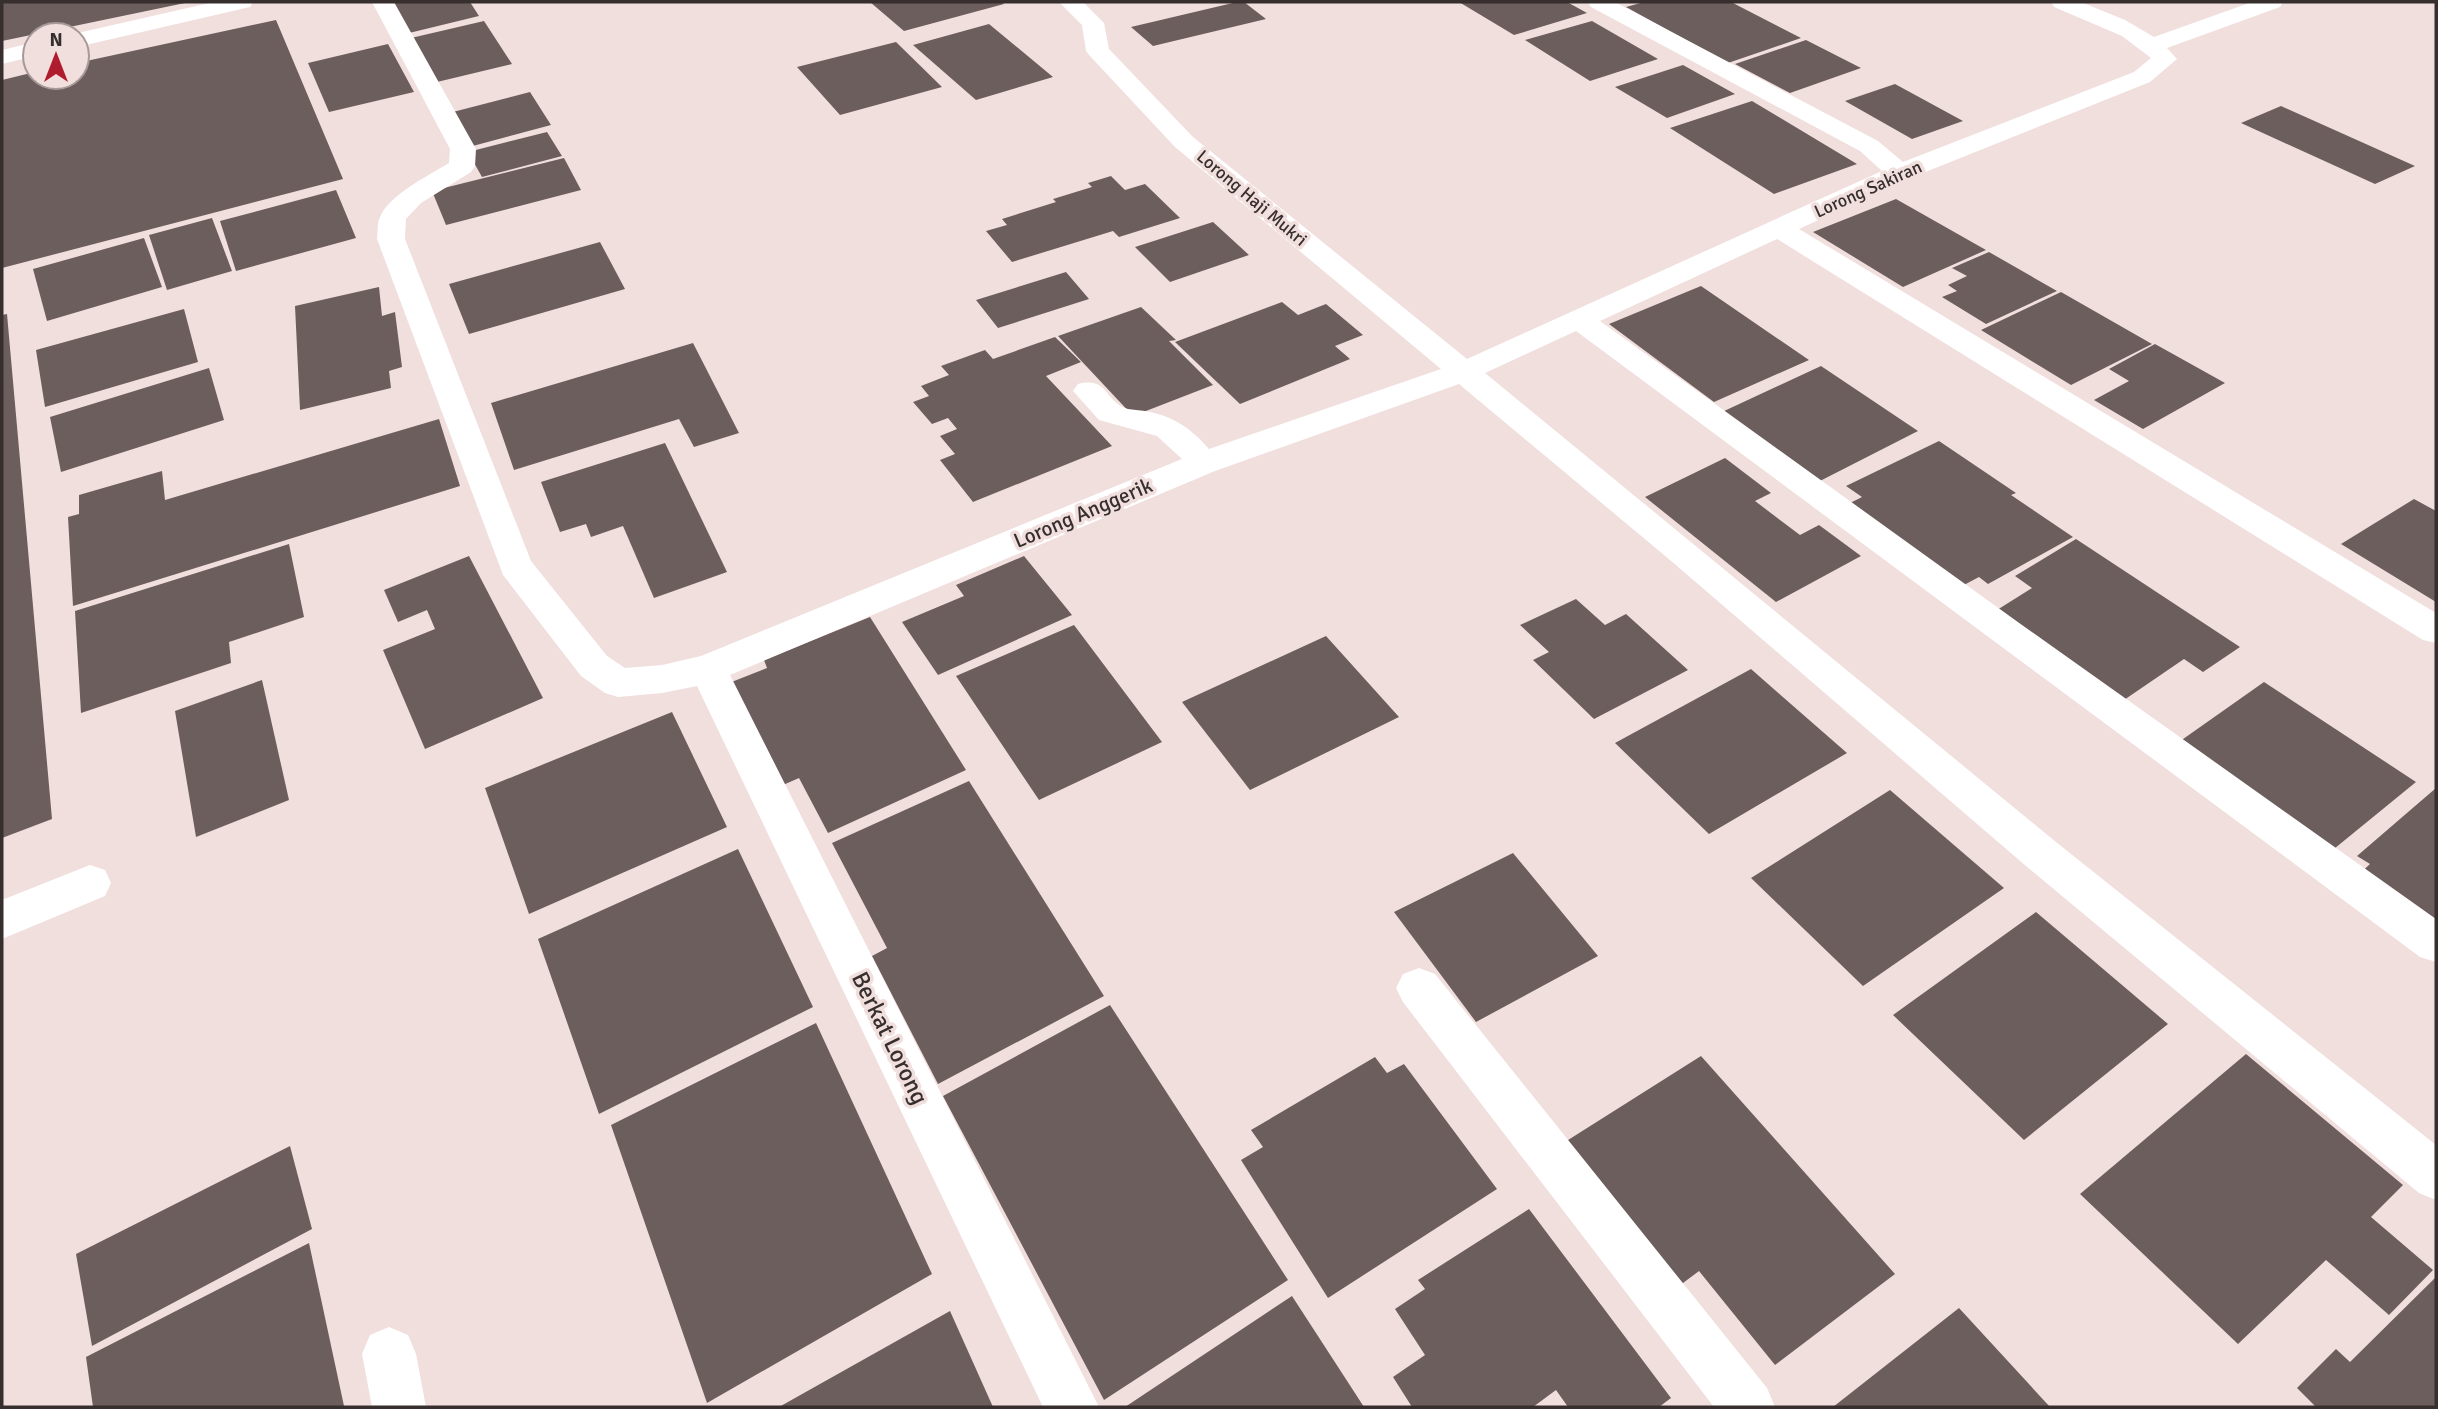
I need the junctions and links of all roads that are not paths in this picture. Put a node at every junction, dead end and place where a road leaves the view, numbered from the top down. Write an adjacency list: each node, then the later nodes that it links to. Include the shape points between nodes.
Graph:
1 (242, 2): 7 (street)
2 (383, 2): 18 (street, Lorong Anggerik, via 463,149 462,166 412,197 393,218 391,239 514,566 594,666 618,683)
3 (1070, 2): 14 (street, Lorong Haji Mukri, via 1093,23 1098,51 1184,142)
4 (1599, 2): 11 (street, via 1869,146)
5 (2062, 2): 8 (street)
6 (2272, 2): 8 (street)
7 (91, 37)
8 (2153, 45): 11 (street, Lorong Sakiran, via 2165,60 2142,77)
9 (21, 52): 10 (street)
10 (2, 57)
11 (1899, 173): 12 (street, Lorong Sakiran)
12 (1780, 229): 13 (street, Lorong Sakiran); 17 (street)
13 (1580, 320): 14 (street, Lorong Sakiran); 21 (street)
14 (1463, 372): 16 (street, Lorong Anggerik); 23 (street, Lorong Haji Mukri)
15 (1089, 391): 16 (street, via 1118,419 1152,422 1172,430)
16 (1203, 463): 18 (street, Lorong Anggerik)
17 (2436, 629)
18 (708, 670): 26 (street, Berkat Lorong)
19 (90, 883): 20 (street)
20 (2, 920)
21 (2436, 943)
22 (1419, 988): 27 (street)
23 (2436, 1176)
24 (389, 1354): 25 (street)
25 (399, 1407)
26 (1072, 1407)
27 (1748, 1407)

